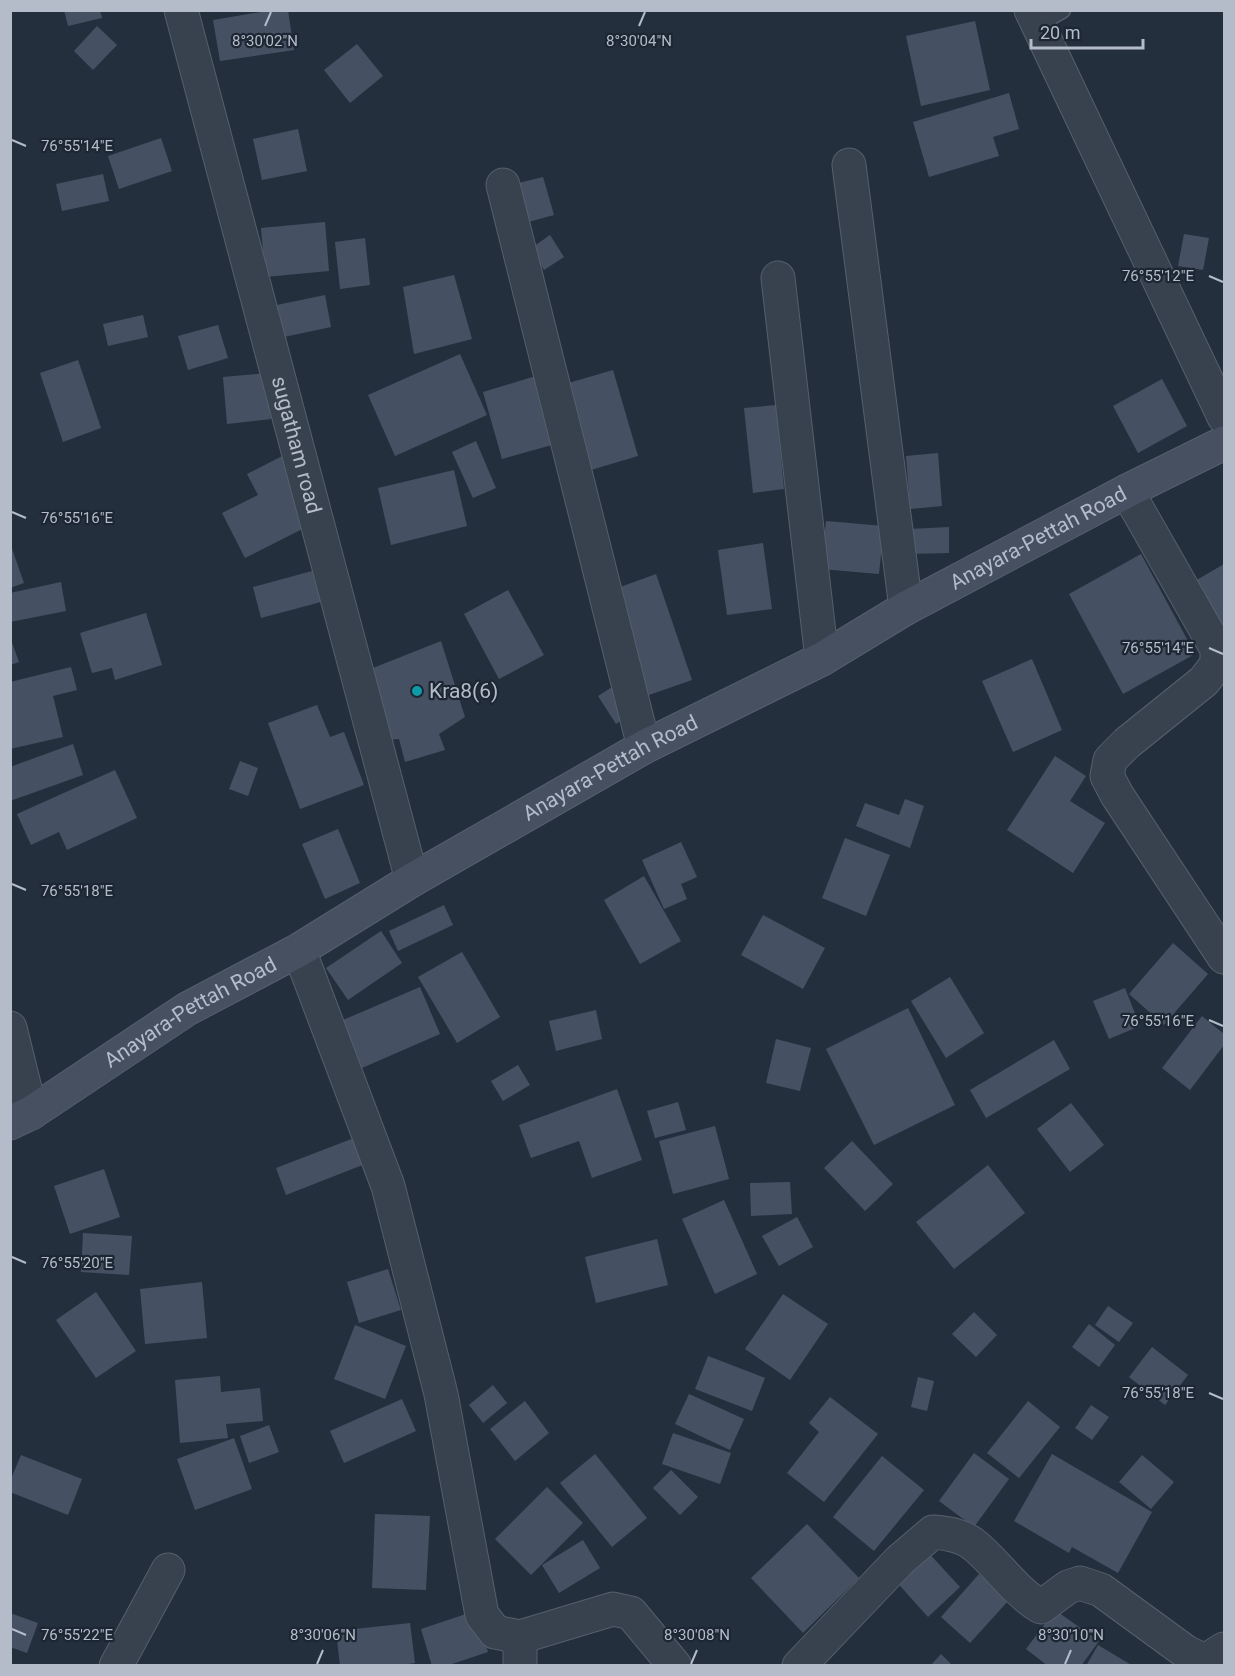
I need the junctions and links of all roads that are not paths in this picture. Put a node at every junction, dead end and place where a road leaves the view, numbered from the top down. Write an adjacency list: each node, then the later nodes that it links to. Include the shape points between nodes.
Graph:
1 (181, 10): 12 (street, sugatham road)
2 (1043, 15): 6 (street)
3 (849, 165): 9 (street)
4 (503, 185): 11 (street)
5 (778, 278): 10 (street)
6 (1224, 417)
7 (1224, 443): 8 (main road, Anayara-Pettah Road)
8 (1127, 491): 9 (main road, Anayara-Pettah Road); 14 (street, via 1217,649 1217,664 1204,681 1110,760 1107,776)
9 (906, 608): 10 (main road, Anayara-Pettah Road)
10 (822, 659): 11 (main road, Anayara-Pettah Road)
11 (644, 747): 12 (main road, Anayara-Pettah Road)
12 (412, 880): 13 (main road, Anayara-Pettah Road)
13 (299, 950): 16 (main road, Anayara-Pettah Road, via 188,1010); 19 (street, via 388,1186 441,1394 482,1615 495,1632)
14 (1224, 957)
15 (10, 1028): 16 (street)
16 (21, 1118)
17 (168, 1570): 20 (street)
18 (1224, 1649): 22 (street, via 1205,1661 1186,1652 1101,1590 1080,1583 1041,1607 1029,1600 972,1543 953,1534 933,1532 900,1560)
19 (520, 1651): 21 (street, via 613,1610 631,1612)
20 (116, 1665)
21 (675, 1665)
22 (799, 1665)

